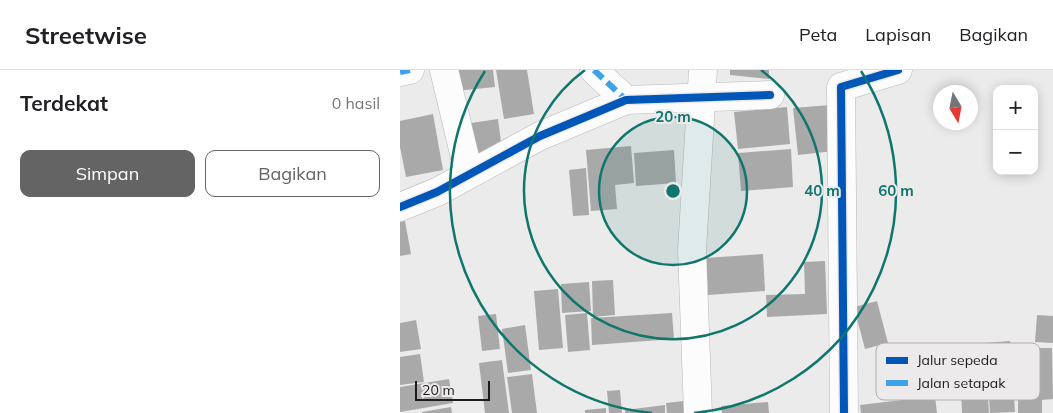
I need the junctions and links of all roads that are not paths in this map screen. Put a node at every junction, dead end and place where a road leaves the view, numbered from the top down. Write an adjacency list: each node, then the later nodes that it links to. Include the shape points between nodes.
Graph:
1 (410, 70): 5 (street)
2 (444, 70): 9 (street)
3 (594, 70): 8 (street)
4 (898, 70): 12 (street, via 841,88)
5 (400, 72)
6 (702, 83): 7 (street); 8 (street); 11 (street, via 692,250)
7 (770, 95)
8 (626, 100): 9 (street, via 540,136)
9 (469, 174): 10 (street, via 437,192)
10 (400, 206)
11 (698, 413)
12 (844, 413)

